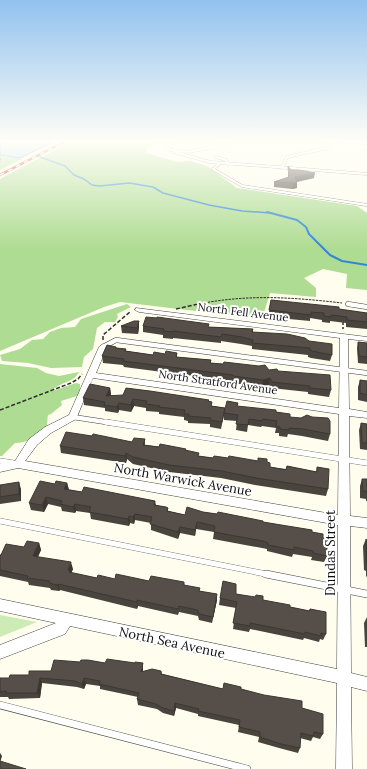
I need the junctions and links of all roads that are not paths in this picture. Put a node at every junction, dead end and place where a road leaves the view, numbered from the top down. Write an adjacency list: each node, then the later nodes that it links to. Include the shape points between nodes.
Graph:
1 (225, 177): 2 (lane, via 242,186)
2 (367, 205)
3 (348, 304): 4 (lane)
4 (367, 307)
5 (138, 309): 6 (street, North Fell Avenue)
6 (343, 332): 7 (street, North Fell Avenue); 9 (street, Dundas Street)
7 (367, 340)
8 (103, 347): 9 (lane, via 116,340); 10 (street)
9 (344, 370): 11 (lane); 12 (street, Dundas Street)
10 (87, 373): 12 (street, North Stratford Avenue); 14 (street)
11 (367, 373)
12 (343, 412): 13 (street, North Stratford Avenue); 15 (street, Dundas Street)
13 (367, 415)
14 (73, 417): 15 (lane); 18 (street, via 48,430 33,442)
15 (343, 459): 17 (lane); 20 (street, Dundas Street)
16 (0, 461): 18 (lane)
17 (367, 463)
18 (18, 464): 19 (street); 20 (street, North Warwick Avenue)
19 (0, 468)
20 (344, 520): 22 (street, North Warwick Avenue); 23 (street, Dundas Street)
21 (0, 521): 23 (lane)
22 (367, 523)
23 (344, 590): 24 (lane); 28 (street, Dundas Street)
24 (367, 594)
25 (0, 605): 26 (street, North Sea Avenue)
26 (66, 620): 27 (street, via 60,629); 28 (street, North Sea Avenue)
27 (0, 652)
28 (344, 678): 29 (street, North Sea Avenue); 32 (street, Dundas Street)
29 (367, 684)
30 (0, 705): 31 (lane)
31 (247, 769)
32 (344, 769)

